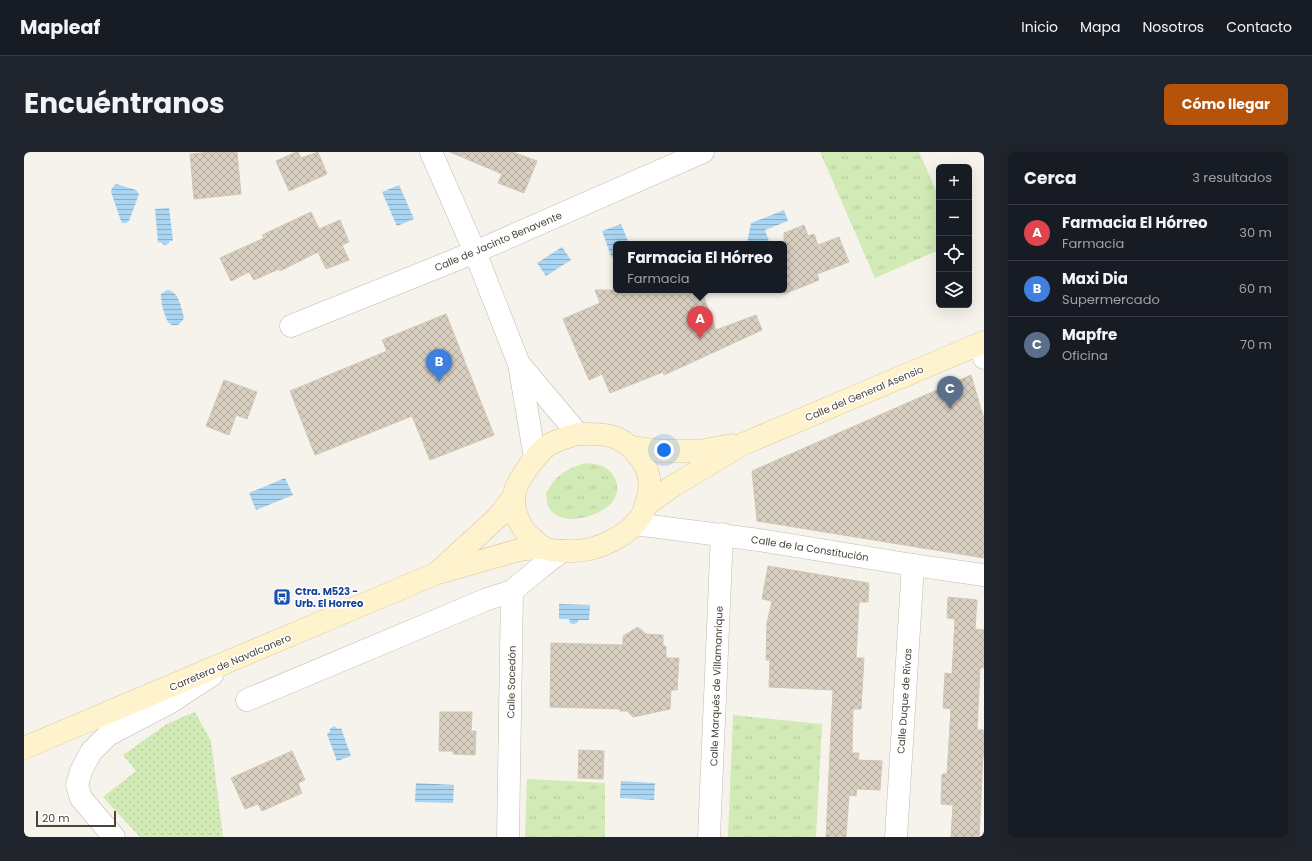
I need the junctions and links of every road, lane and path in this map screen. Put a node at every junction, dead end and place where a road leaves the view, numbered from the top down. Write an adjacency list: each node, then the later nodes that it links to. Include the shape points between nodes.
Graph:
1 (431, 152): 3 (street)
2 (702, 152): 3 (street, Calle de Jacinto Benavente)
3 (475, 252): 4 (street, Calle de Jacinto Benavente); 6 (street)
4 (291, 326)
5 (983, 348): 8 (main road, Calle del General Asensio)
6 (519, 364): 7 (street); 10 (street)
7 (578, 434): 9 (main road, via 614,437); 10 (main road, via 548,446)
8 (743, 444): 9 (main road, via 699,451 661,451); 12 (main road)
9 (631, 447): 12 (main road, via 642,458 649,473 650,488)
10 (535, 458): 11 (main road, via 522,477)
11 (514, 496): 15 (main road, via 516,516 527,535); 17 (main road, via 498,517)
12 (646, 505): 13 (main road)
13 (635, 524): 14 (street, Calle de la Constitución); 15 (main road, via 624,534 585,550)
14 (722, 534): 16 (street, Calle de la Constitución); 25 (street, Calle Marqués de Villamanrique)
15 (552, 549): 17 (main road, via 519,550); 19 (street, via 541,567)
16 (913, 565): 18 (street, Calle de la Constitución); 26 (street, Calle Duque de Rivas)
17 (435, 574): 20 (main road, Carretera de Navalcanero)
18 (984, 575)
19 (512, 591): 21 (street); 24 (street, Calle Sacedón)
20 (236, 659): 22 (main road, Carretera de Navalcanero); 23 (street, via 169,703 108,736 91,752 77,785 81,798)
21 (247, 700)
22 (24, 748)
23 (114, 837)
24 (508, 837)
25 (709, 837)
26 (896, 837)

